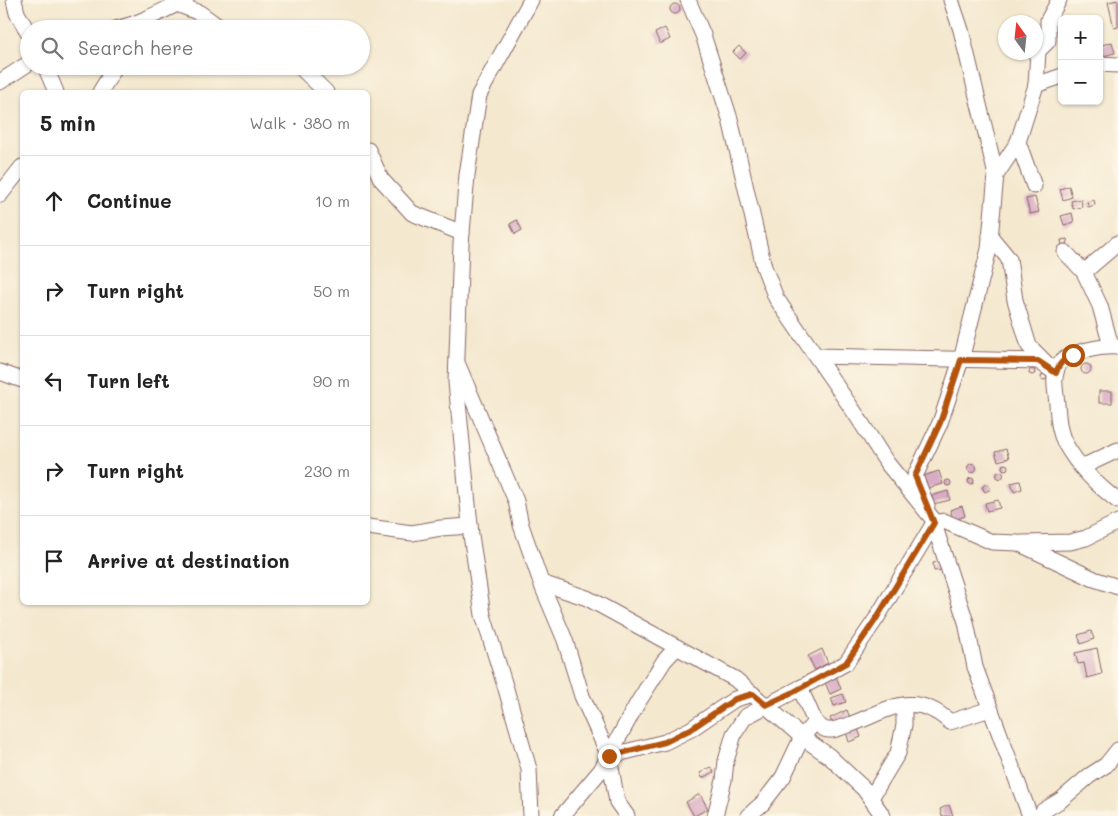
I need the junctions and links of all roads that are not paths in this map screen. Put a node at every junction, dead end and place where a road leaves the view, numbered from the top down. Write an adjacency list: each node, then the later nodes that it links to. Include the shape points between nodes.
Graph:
1 (14, 0): 8 (street)
2 (531, 0): 28 (street, via 479,96)
3 (688, 0): 34 (street, via 703,35 730,120 764,267 776,298)
4 (951, 0): 11 (street)
5 (963, 0): 11 (street)
6 (1058, 0): 18 (street, via 1048,20 1048,41 1038,51)
7 (181, 2): 9 (street); 10 (street)
8 (21, 20)
9 (148, 20)
10 (210, 20)
11 (961, 30): 25 (street)
12 (20, 69): 17 (street)
13 (49, 75): 19 (street)
14 (110, 75): 20 (street)
15 (308, 75): 21 (street)
16 (1058, 77): 18 (street)
17 (0, 82)
18 (1036, 85): 22 (street)
19 (55, 90)
20 (101, 90)
21 (324, 90)
22 (1018, 142): 25 (street); 26 (street)
23 (370, 154): 28 (street, via 381,179 412,212)
24 (20, 170): 27 (street)
25 (996, 175): 29 (street)
26 (1034, 186)
27 (0, 195)
28 (462, 233): 35 (street)
29 (990, 236): 36 (street); 38 (street, via 1009,259 1015,300 1030,346)
30 (1118, 243): 32 (street)
31 (1065, 252): 32 (street)
32 (1084, 272): 33 (street)
33 (1114, 346): 38 (street, via 1092,349 1065,359)
34 (816, 356): 36 (street); 43 (street, via 887,463)
35 (456, 360): 45 (street); 48 (street, via 506,476)
36 (961, 360): 38 (street, via 1038,361); 43 (street, via 940,423 915,476)
37 (0, 372): 39 (street)
38 (1056, 373): 41 (street, via 1059,427)
39 (20, 379)
40 (1118, 450): 41 (street)
41 (1082, 467): 42 (street)
42 (1118, 501)
43 (933, 521): 47 (street, via 944,521 992,542); 51 (street, via 876,619 846,663); 55 (street)
44 (1118, 522): 47 (street, via 1070,542)
45 (470, 526): 46 (street, via 412,533); 62 (street, via 483,615 529,769)
46 (370, 527)
47 (1018, 543): 49 (street)
48 (542, 583): 50 (street, via 587,598); 59 (street, via 565,640 582,696)
49 (1118, 587)
50 (677, 647): 52 (street, via 735,679); 59 (street, via 664,661)
51 (800, 688): 53 (street); 56 (street)
52 (753, 694): 53 (street); 59 (street, via 735,699 691,729 665,742)
53 (766, 705): 57 (street); 65 (street, via 745,717 734,734)
54 (904, 705): 55 (street, via 924,707 950,722); 56 (street, via 890,707 830,731); 60 (street, via 898,753)
55 (990, 709): 61 (street)
56 (815, 722): 57 (street)
57 (802, 737): 60 (street, via 828,756); 66 (street, via 782,777 763,803)
58 (1118, 750): 70 (street, via 1106,765)
59 (609, 756): 63 (street); 64 (street, via 617,802)
60 (871, 798): 67 (street)
61 (1023, 799): 68 (street); 69 (street)
62 (531, 816)
63 (562, 816)
64 (627, 816)
65 (715, 816)
66 (748, 816)
67 (883, 816)
68 (1020, 816)
69 (1030, 816)
70 (1040, 816)

